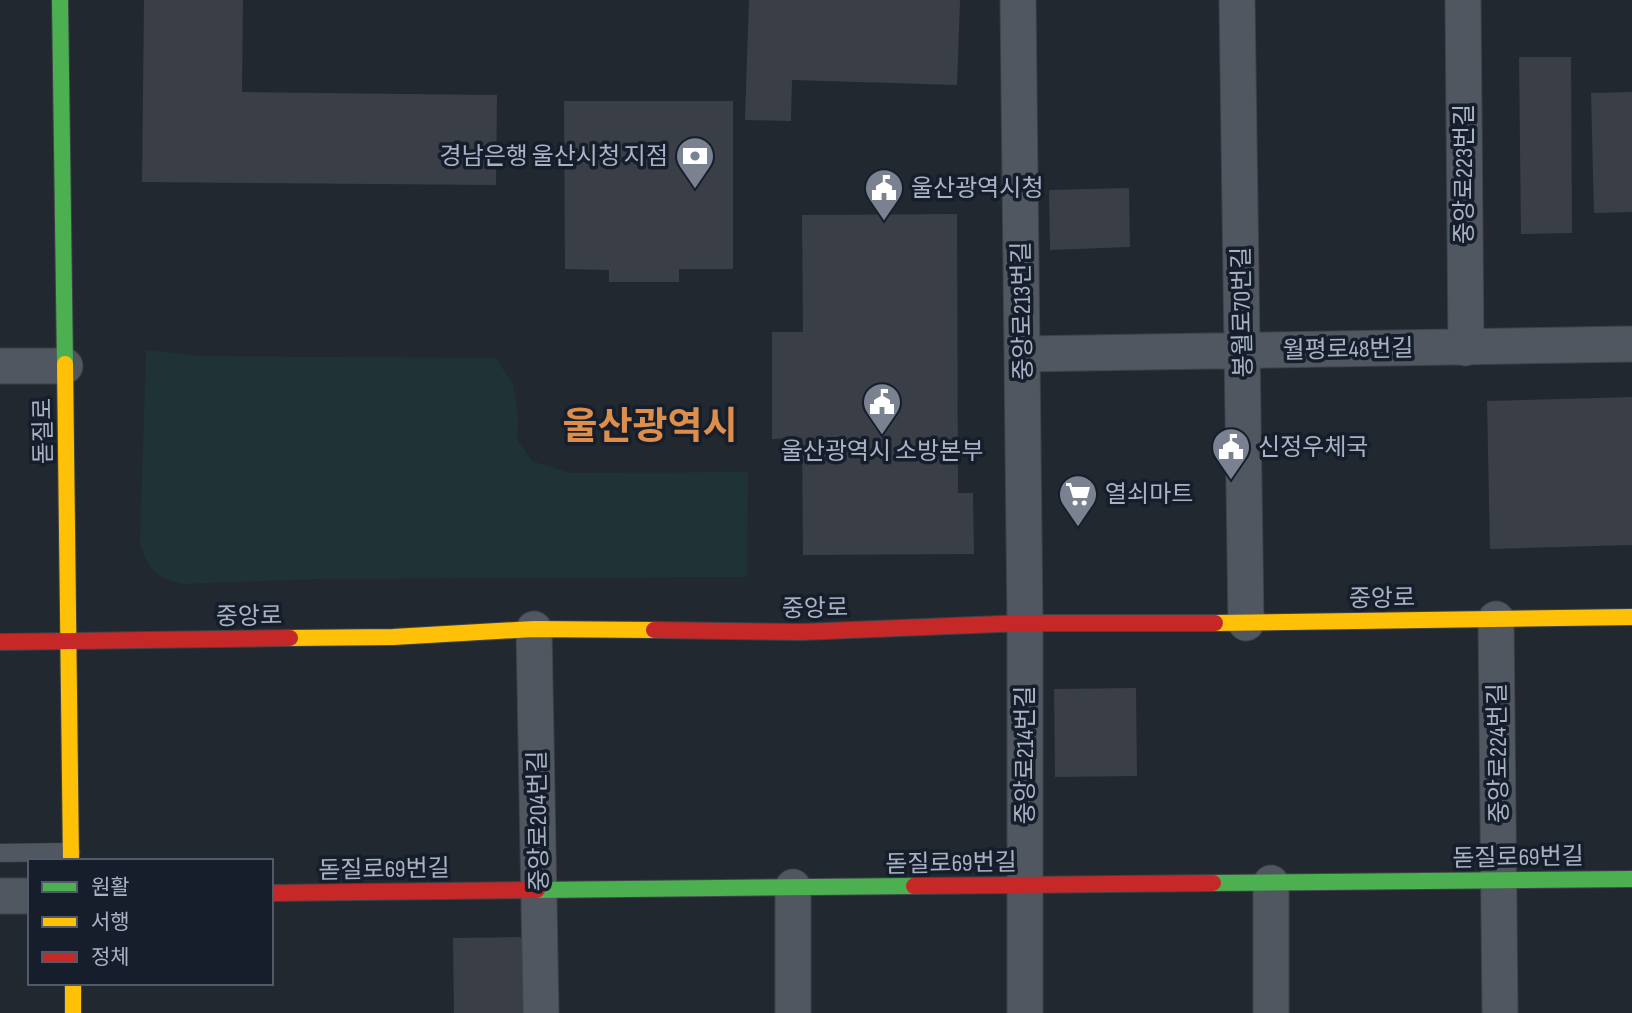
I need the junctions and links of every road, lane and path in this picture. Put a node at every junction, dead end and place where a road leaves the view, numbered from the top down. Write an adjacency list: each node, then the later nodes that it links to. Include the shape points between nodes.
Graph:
1 (60, 0): 10 (main road, 돋질로)
2 (1018, 0): 8 (street, 중앙로213번길)
3 (1237, 0): 7 (street, 봉월로70번길)
4 (1463, 0): 6 (street, 중앙로223번길)
5 (1632, 344): 6 (street, 월평로48번길)
6 (1466, 348): 7 (street, 월평로48번길)
7 (1242, 350): 8 (street, 월평로48번길); 14 (street, 봉월로70번길)
8 (1022, 354): 13 (street, 중앙로213번길)
9 (0, 366): 10 (street)
10 (65, 366): 16 (main road, 돋질로)
11 (1632, 617): 12 (main road, 중앙로)
12 (1496, 619): 14 (main road, 중앙로); 21 (street, 중앙로224번길)
13 (1025, 623): 14 (main road, 중앙로); 15 (main road, 중앙로, via 801,632); 23 (street, 중앙로214번길)
14 (1246, 623)
15 (534, 629): 16 (main road, 중앙로, via 393,637); 25 (street, 중앙로204번길)
16 (68, 641): 17 (main road, 중앙로); 19 (main road, 돋질로)
17 (0, 642)
18 (0, 853): 19 (lane)
19 (71, 857)
20 (1632, 879): 21 (main road, 돋질로69번길)
21 (1499, 880): 22 (main road, 돋질로69번길); 35 (street, 중앙로224번길)
22 (1271, 883): 23 (main road, 돋질로69번길); 34 (street)
23 (1025, 885): 24 (main road, 돋질로69번길); 33 (street, 중앙로214번길)
24 (793, 887): 25 (main road, 돋질로69번길); 32 (street)
25 (539, 890): 26 (main road, 돋질로69번길); 31 (street, 중앙로204번길)
26 (273, 893)
27 (28, 895): 28 (street)
28 (0, 896)
29 (73, 985): 30 (main road)
30 (73, 1013)
31 (541, 1013)
32 (793, 1013)
33 (1025, 1013)
34 (1271, 1013)
35 (1500, 1013)

